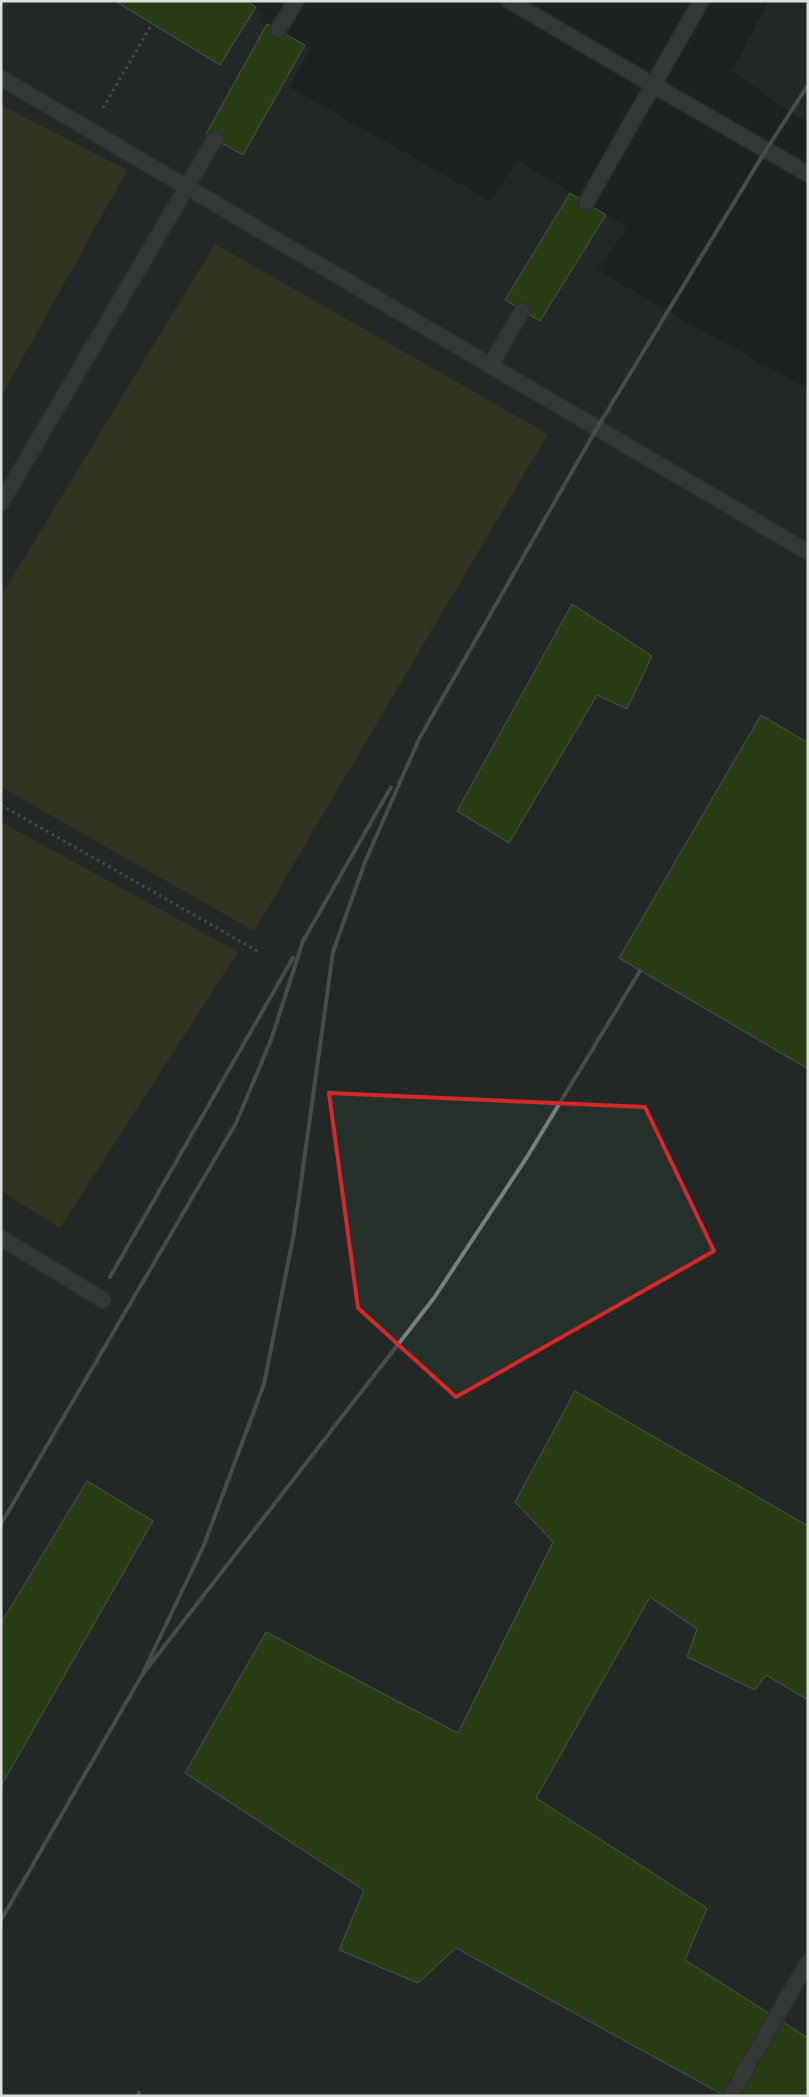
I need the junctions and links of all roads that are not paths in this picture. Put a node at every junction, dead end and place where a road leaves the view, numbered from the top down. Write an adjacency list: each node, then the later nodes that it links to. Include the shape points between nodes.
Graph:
1 (296, 1): 4 (street)
2 (510, 1): 6 (street)
3 (701, 1): 6 (street)
4 (278, 30)
5 (1, 78): 9 (street)
6 (653, 85): 8 (street); 10 (street)
7 (215, 139): 9 (street)
8 (808, 174)
9 (187, 187): 12 (street); 13 (street)
10 (586, 203)
11 (522, 310): 12 (street)
12 (490, 366): 14 (street)
13 (1, 503)
14 (808, 552)
15 (1, 1238): 16 (street)
16 (103, 1300)
17 (808, 1962): 18 (street)
18 (730, 2096)

